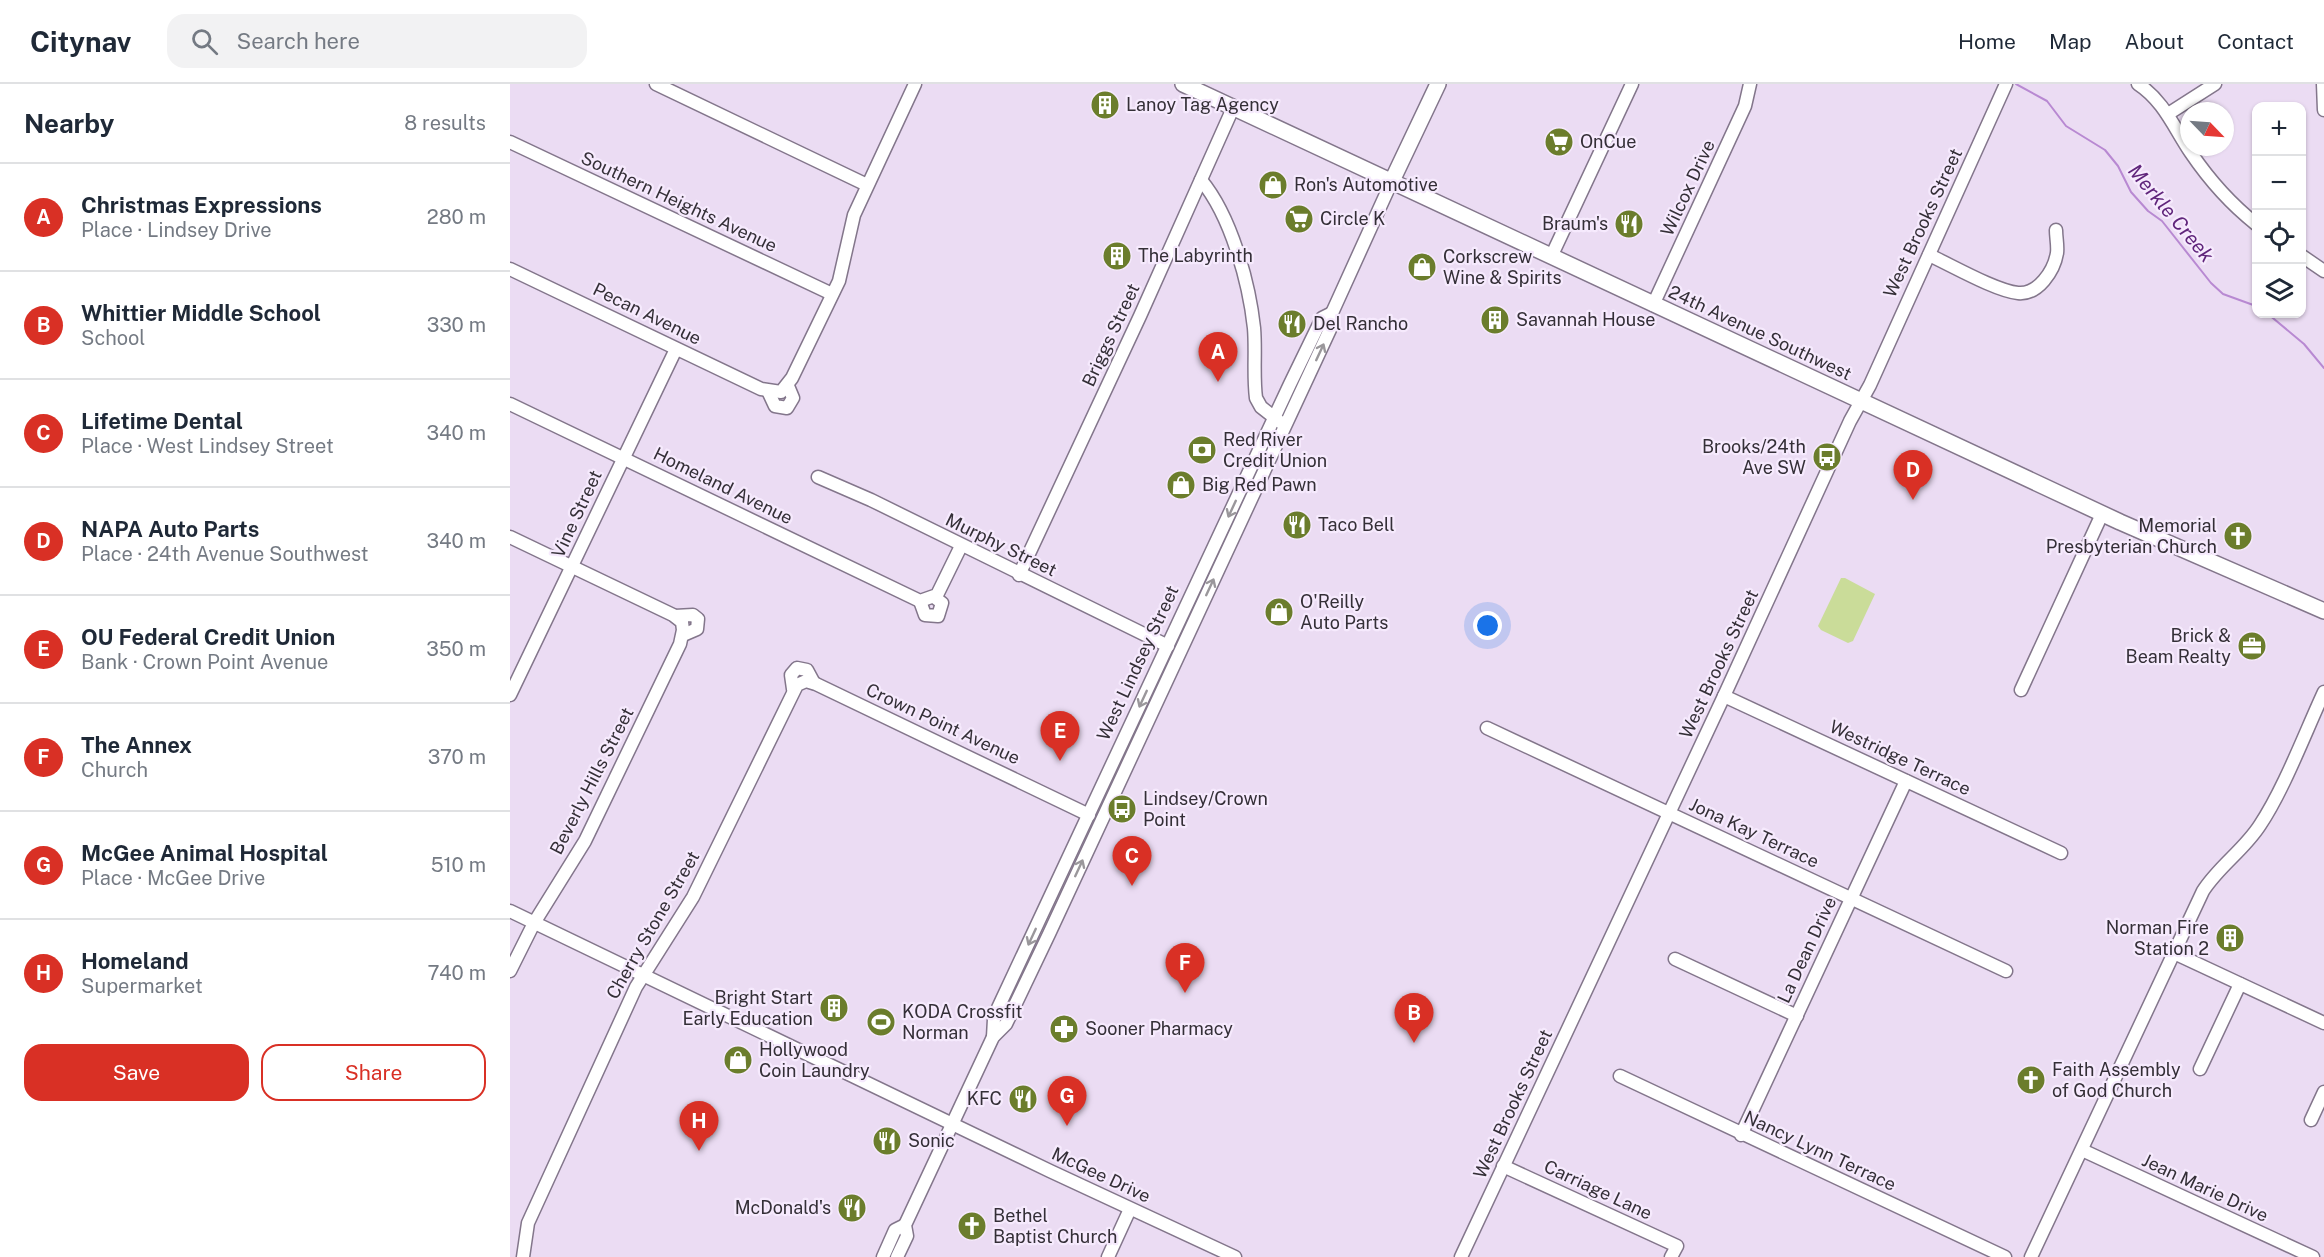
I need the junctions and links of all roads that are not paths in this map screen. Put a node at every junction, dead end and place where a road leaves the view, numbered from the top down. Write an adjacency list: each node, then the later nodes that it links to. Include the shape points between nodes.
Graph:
1 (656, 84): 17 (street)
2 (915, 84): 17 (street)
3 (1183, 84): 11 (main road, 24th Avenue Southwest)
4 (1438, 84): 16 (main road, West Lindsey Street)
5 (1632, 84): 21 (street)
6 (1750, 84): 26 (street, Wilcox Drive, via 1745,106)
7 (2138, 84): 13 (street, via 2153,94)
8 (2215, 84): 13 (street)
9 (2323, 84): 12 (street)
10 (2003, 89): 20 (street, West Brooks Street)
11 (1233, 108): 15 (street, Briggs Street); 16 (main road, 24th Avenue Southwest)
12 (2324, 110)
13 (2168, 114): 18 (street, via 2207,174)
14 (510, 142): 25 (street, Southern Heights Avenue)
15 (1201, 180): 33 (street, via 1221,211 1243,274 1254,327 1256,398); 41 (street, Briggs Street)
16 (1391, 183): 21 (main road, 24th Avenue Southwest); 27 (street, West Lindsey Street)
17 (867, 185): 25 (street, via 854,215 843,269)
18 (2252, 220)
19 (2056, 230): 20 (street, via 2057,254 2052,265 2039,286 2026,293 2009,291)
20 (1929, 255): 31 (street, West Brooks Street)
21 (1551, 257): 26 (main road, 24th Avenue Southwest)
22 (2306, 259): 24 (street)
23 (510, 269): 28 (street, Pecan Avenue)
24 (2324, 271)
25 (832, 294): 28 (street, Pecan Avenue, via 779,390)
26 (1653, 306): 31 (main road, 24th Avenue Southwest)
27 (1332, 313): 29 (street, West Lindsey Street, via 1322,318); 30 (street, West Lindsey Street, one-way to 27, via 1333,323)
28 (676, 349): 35 (street, Vine Street)
29 (1290, 384): 30 (street); 33 (street, West Lindsey Street)
30 (1302, 390): 34 (street, West Lindsey Street)
31 (1862, 401): 37 (main road, 24th Avenue Southwest); 53 (street, West Brooks Street)
32 (510, 405): 35 (street, Homeland Avenue)
33 (1274, 418): 34 (street); 45 (street, West Lindsey Street, one-way to 45)
34 (1286, 426): 46 (street, West Lindsey Street, one-way to 34)
35 (623, 458): 40 (street, Vine Street); 43 (street, Homeland Avenue)
36 (819, 477): 39 (street, Murphy Street)
37 (2102, 514): 44 (main road, 24th Avenue Southwest); 50 (street)
38 (510, 537): 40 (street)
39 (961, 546): 41 (street, Murphy Street); 42 (street, Homeland Avenue)
40 (572, 567): 52 (street, Vine Street); 65 (street, Beverly Hills Street, via 680,626 585,841)
41 (1019, 575): 47 (street, Murphy Street)
42 (934, 597): 43 (street); 43 (street, Homeland Avenue, via 942,603 938,616 925,615)
43 (920, 601)
44 (2324, 612)
45 (1180, 619): 46 (street); 47 (street, West Lindsey Street)
46 (1193, 625): 48 (street, West Lindsey Street)
47 (1166, 650): 48 (street, Murphy Street); 57 (street, West Lindsey Street, one-way to 57)
48 (1177, 659): 60 (street, West Lindsey Street, one-way to 48)
49 (797, 686): 57 (street, Crown Point Avenue, via 791,675 797,668 807,670 814,683); 70 (street, Cherry Stone Street, via 693,897)
50 (2021, 690)
51 (2324, 692): 66 (street, via 2266,816 2210,880)
52 (510, 695)
53 (1724, 696): 55 (street, Westridge Terrace); 56 (street, West Brooks Street)
54 (1487, 728): 56 (street, Jona Kay Terrace)
55 (1906, 781): 58 (street, Westridge Terrace); 61 (street, La Dean Drive)
56 (1669, 813): 61 (street, Jona Kay Terrace); 82 (street, West Brooks Street)
57 (1089, 814): 59 (street, West Lindsey Street)
58 (2061, 853)
59 (1056, 884): 60 (street); 63 (street, West Lindsey Street)
60 (1069, 890): 64 (street, West Lindsey Street)
61 (1851, 898): 69 (street, Jona Kay Terrace); 72 (street, La Dean Drive)
62 (510, 911): 65 (street, McGee Drive)
63 (1042, 915): 64 (street); 74 (street, West Lindsey Street, one-way to 74, via 994,1018)
64 (1055, 921): 74 (street, West Lindsey Street, via 1005,1024)
65 (534, 923): 68 (street, Beverly Hills Street); 70 (street, McGee Drive)
66 (2174, 953): 71 (street); 81 (street)
67 (1675, 959): 72 (street)
68 (510, 971)
69 (2006, 971)
70 (645, 976): 79 (street, McGee Drive); 86 (street, Cherry Stone Street, via 636,987 533,1212)
71 (2240, 984): 73 (street); 75 (street)
72 (1797, 1016): 80 (street, La Dean Drive)
73 (2324, 1023)
74 (993, 1037): 79 (street, West Lindsey Street)
75 (2200, 1069)
76 (1620, 1076): 80 (street, Nancy Lynn Terrace)
77 (2324, 1092): 78 (street)
78 (2311, 1120)
79 (952, 1124): 83 (street, McGee Drive); 84 (street, West Lindsey Street)
80 (1741, 1135): 92 (street, Nancy Lynn Terrace)
81 (2082, 1150): 93 (street); 94 (street, Jean Marie Drive)
82 (1503, 1166): 85 (street, Carriage Lane); 91 (street, West Brooks Street)
83 (1130, 1209): 89 (street); 90 (street, McGee Drive)
84 (904, 1225): 87 (street, West Lindsey Street, via 895,1230); 88 (street, West Lindsey Street, via 906,1236)
85 (1674, 1252)
86 (523, 1257)
87 (883, 1257)
88 (897, 1257)
89 (1108, 1257)
90 (1236, 1257)
91 (1461, 1257)
92 (2006, 1257)
93 (2031, 1257)
94 (2313, 1257)

